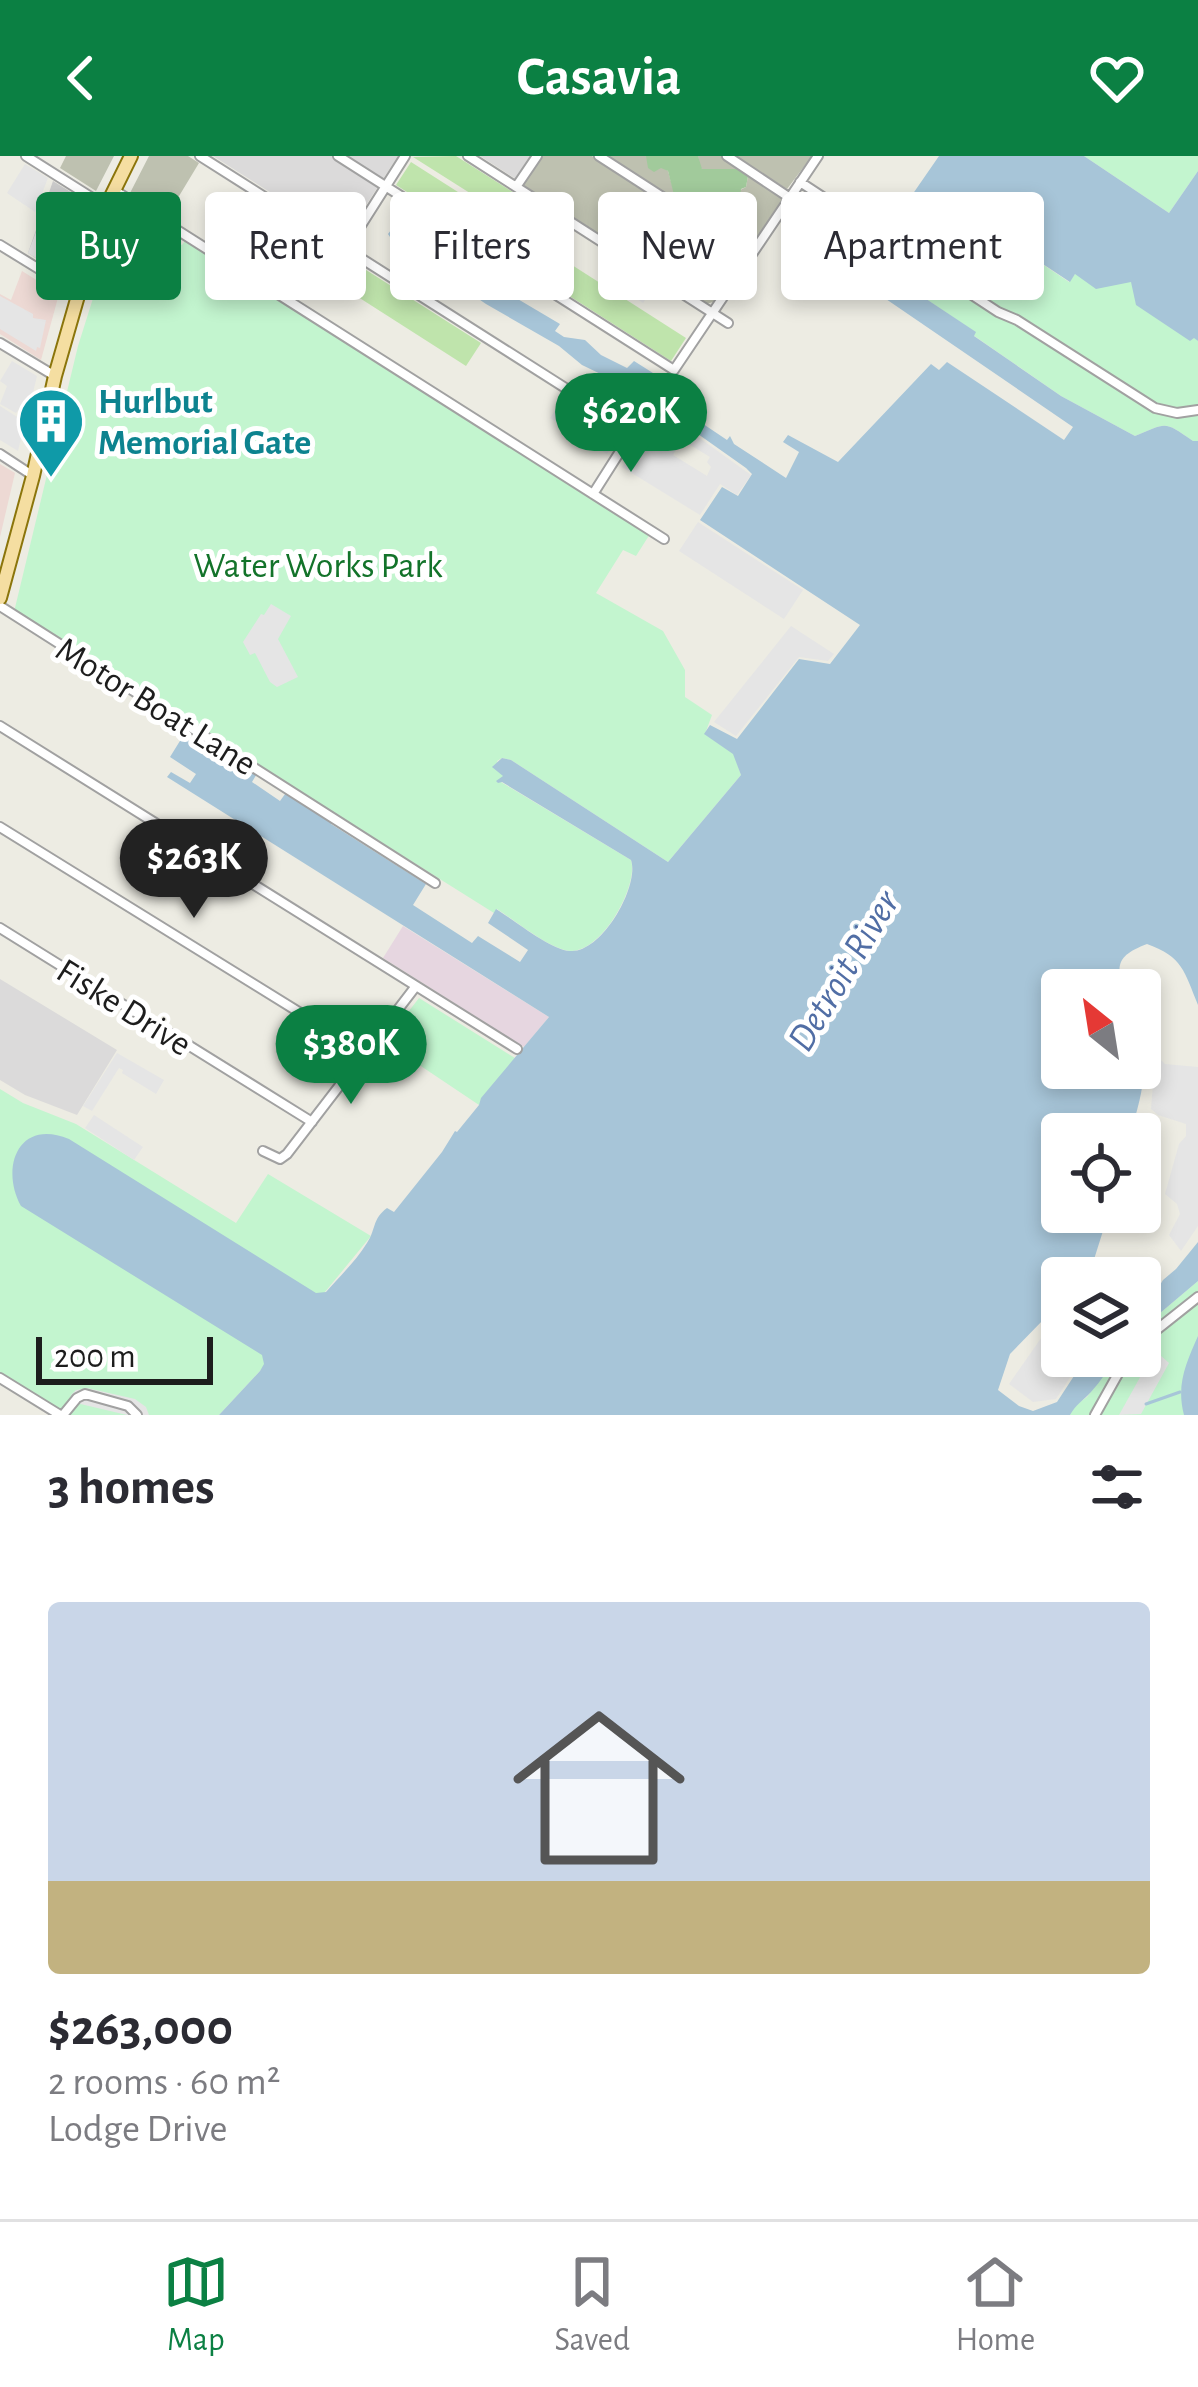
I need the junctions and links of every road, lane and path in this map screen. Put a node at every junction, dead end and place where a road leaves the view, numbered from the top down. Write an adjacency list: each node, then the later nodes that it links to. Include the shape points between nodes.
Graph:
1 (26, 156): 15 (street)
2 (131, 156): 14 (main road)
3 (200, 156): 17 (street)
4 (338, 156): 12 (street)
5 (405, 156): 12 (street)
6 (468, 156): 13 (street)
7 (537, 156): 13 (street)
8 (599, 156): 18 (street)
9 (728, 156): 19 (street)
10 (818, 156): 11 (street)
11 (800, 182): 20 (street); 33 (street, via 1162,411)
12 (386, 186): 22 (street); 29 (street, via 674,370)
13 (516, 187): 29 (street)
14 (113, 189): 16 (main road); 36 (street)
15 (83, 192)
16 (112, 192)
17 (257, 192)
18 (655, 192)
19 (781, 192)
20 (794, 192)
21 (781, 211): 24 (street)
22 (366, 218)
23 (0, 245): 26 (street)
24 (757, 245)
25 (366, 262): 36 (street, via 633,431)
26 (36, 267)
27 (76, 300): 32 (main road)
28 (721, 300): 29 (street)
29 (712, 313): 30 (street)
30 (728, 323)
31 (0, 343): 32 (street)
32 (55, 376): 35 (main road)
33 (1198, 410)
34 (0, 454): 35 (street)
35 (33, 476): 38 (main road)
36 (592, 494): 37 (street)
37 (664, 539)
38 (4, 563): 39 (main road)
39 (0, 602): 42 (street, Motor Boat Lane)
40 (0, 726): 44 (street)
41 (0, 827): 46 (street)
42 (434, 883)
43 (0, 928): 47 (street, Fiske Drive)
44 (416, 986): 45 (street); 46 (street)
45 (517, 1049)
46 (364, 1053): 47 (street)
47 (312, 1122): 48 (street, via 284,1157)
48 (263, 1150)
49 (1198, 1297): 50 (street)
50 (1161, 1326)
51 (1116, 1377): 56 (street)
52 (0, 1378): 53 (street)
53 (46, 1411): 54 (street)
54 (62, 1415): 55 (street, via 85,1394)
55 (137, 1415)
56 (1095, 1415)

